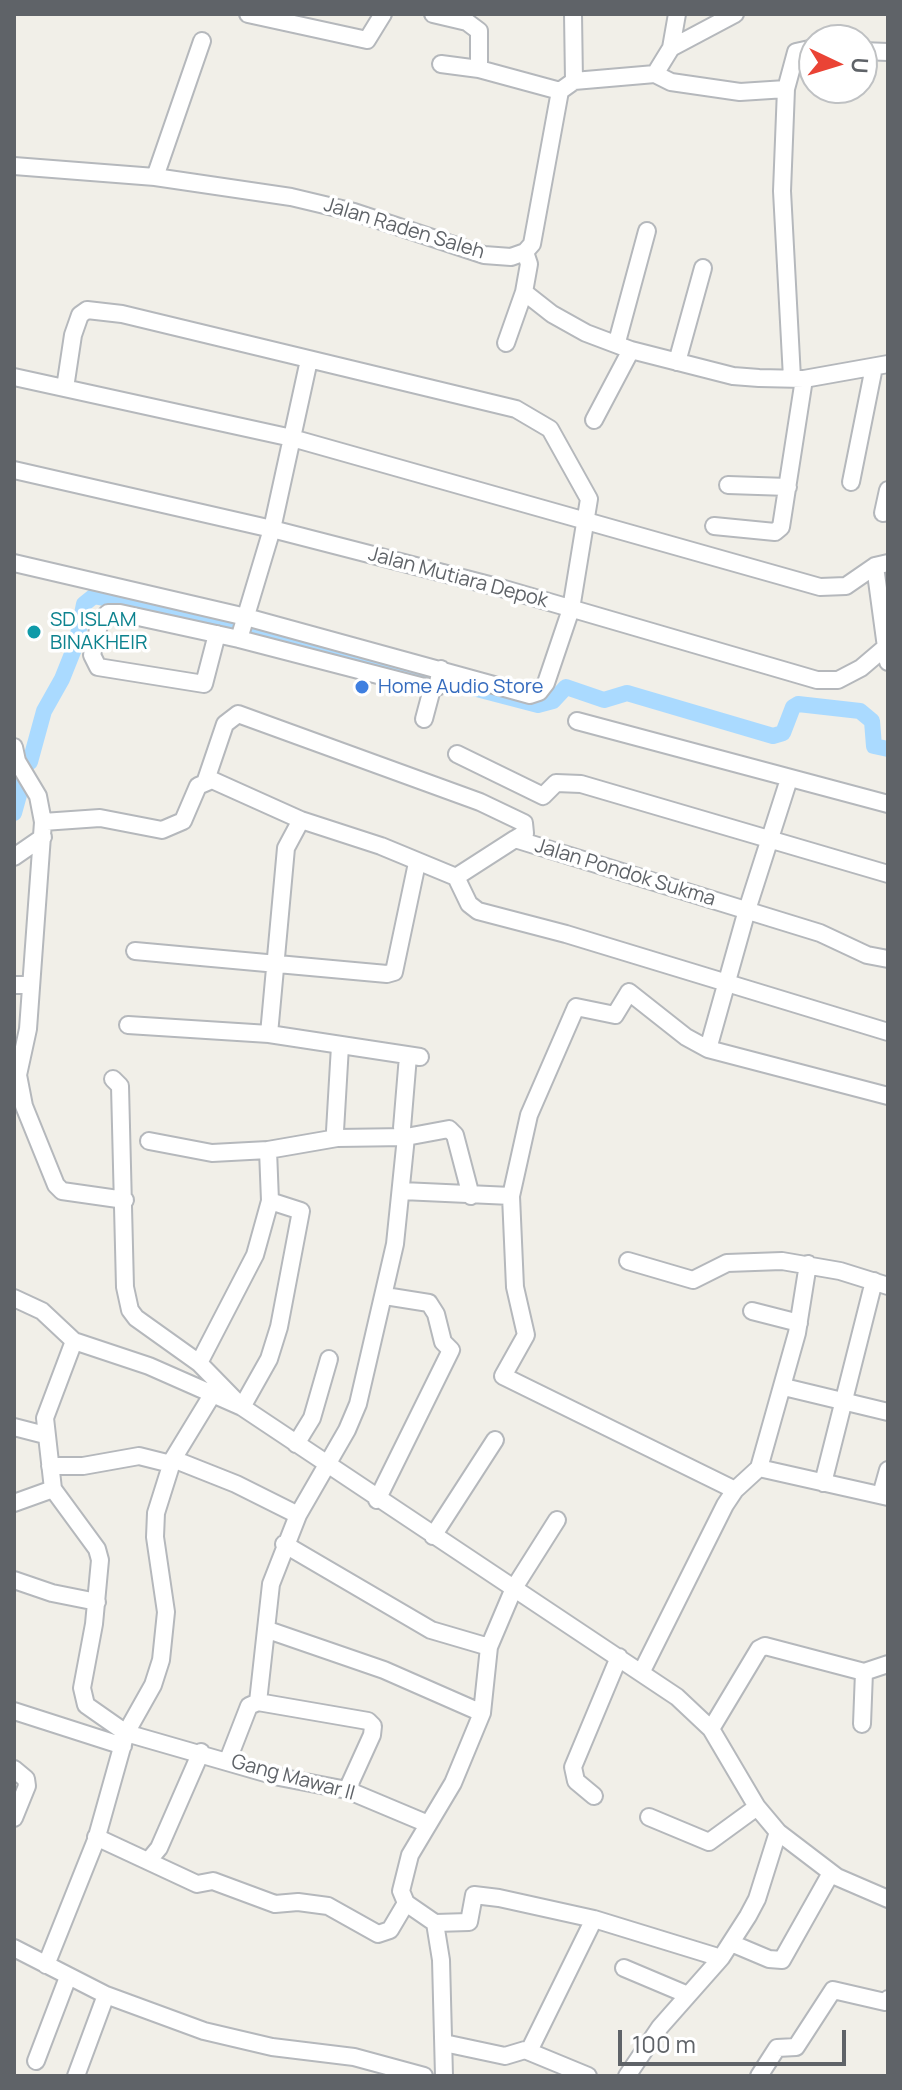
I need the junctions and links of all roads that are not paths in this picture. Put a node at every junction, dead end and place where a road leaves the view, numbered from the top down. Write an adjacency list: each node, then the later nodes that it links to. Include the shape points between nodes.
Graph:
1 (383, 14): 6 (street, via 367,40)
2 (433, 14): 11 (street, via 467,22 479,31)
3 (573, 14): 13 (street)
4 (677, 14): 8 (street)
5 (735, 14): 8 (street)
6 (257, 15)
7 (202, 41): 16 (street)
8 (671, 48): 12 (street)
9 (798, 52): 14 (street)
10 (441, 64): 11 (street)
11 (479, 69): 13 (street)
12 (655, 74): 13 (street); 14 (street, via 671,82 740,92)
13 (567, 86): 18 (street, via 554,113 537,224)
14 (786, 89): 27 (street, via 782,191)
15 (14, 166): 16 (street, Jalan Raden Saleh)
16 (155, 177): 18 (street, Jalan Raden Saleh, via 291,197 484,255)
17 (647, 231): 22 (street)
18 (525, 252): 20 (street, via 529,264)
19 (703, 268): 24 (street)
20 (524, 292): 21 (street); 22 (street, via 586,333)
21 (506, 343)
22 (624, 346): 24 (street); 29 (street)
23 (309, 360): 28 (street, via 87,310 73,335); 30 (street); 37 (street, via 529,415 550,429 580,478 589,499)
24 (677, 362): 27 (street, via 733,376)
25 (881, 366): 27 (street); 32 (street)
26 (14, 377): 28 (street)
27 (798, 378): 34 (street)
28 (65, 388): 30 (street)
29 (594, 420)
30 (292, 438): 37 (street); 39 (street)
31 (14, 470): 39 (street, Jalan Mutiara Depok)
32 (851, 482)
33 (728, 485): 34 (street)
34 (788, 487): 38 (street, via 778,530)
35 (888, 490): 36 (street)
36 (883, 513)
37 (587, 521): 41 (street, via 820,587 846,586); 42 (street)
38 (714, 526)
39 (272, 529): 42 (street, Jalan Mutiara Depok); 43 (street)
40 (14, 563): 43 (street)
41 (882, 565): 45 (street)
42 (571, 609): 45 (street, Jalan Mutiara Depok, via 817,680 838,680); 46 (street, via 539,692 530,695)
43 (242, 628): 44 (street); 46 (street); 46 (street)
44 (217, 634): 44 (street, via 108,613 100,621 92,655 98,667 204,684)
45 (888, 651)
46 (438, 680): 47 (street)
47 (424, 719)
48 (577, 721): 51 (street)
49 (16, 754): 57 (street, via 38,796)
50 (457, 754): 53 (street)
51 (789, 779): 54 (street); 59 (street)
52 (206, 780): 55 (street, via 225,724 238,714); 56 (street); 57 (street, via 176,827 162,830 100,818)
53 (543, 796): 55 (street); 59 (street, via 556,783 581,784)
54 (888, 804)
55 (518, 819): 58 (street, via 526,830)
56 (301, 820): 61 (street); 67 (street, via 286,848)
57 (43, 830): 60 (street); 69 (street)
58 (515, 839): 63 (street, Jalan Pondok Sukma); 64 (street, Jalan Pondok Sukma)
59 (768, 841): 62 (street); 64 (street)
60 (14, 857)
61 (417, 863): 63 (street); 67 (street, via 394,972)
62 (888, 874)
63 (456, 877): 68 (street, via 478,911)
64 (747, 910): 66 (street, Jalan Pondok Sukma); 68 (street)
65 (135, 951): 67 (street)
66 (888, 959)
67 (276, 963): 72 (street)
68 (726, 982): 71 (street); 74 (street)
69 (22, 985): 75 (street, via 28,1029)
70 (128, 1025): 72 (street)
71 (888, 1032)
72 (269, 1034): 73 (street)
73 (340, 1046): 78 (street); 79 (street, via 414,1056)
74 (708, 1049): 77 (street); 84 (street, via 629,992 615,1015 576,1007 529,1115)
75 (16, 1076): 85 (street, via 56,1185 72,1194)
76 (113, 1079): 85 (street, via 120,1086)
77 (888, 1096)
78 (335, 1131)
79 (404, 1132): 81 (street); 82 (street); 83 (street, via 449,1129)
80 (149, 1141): 81 (street, via 212,1153)
81 (268, 1150): 86 (street)
82 (402, 1191): 83 (street); 90 (street)
83 (471, 1196): 84 (street)
84 (511, 1196): 113 (street, via 515,1287 526,1335 503,1376)
85 (125, 1200): 96 (street, via 130,1310)
86 (270, 1201): 96 (street, via 243,1284); 100 (street, via 301,1211 279,1327 269,1359)
87 (628, 1261): 88 (street, via 693,1280 727,1263 747,1260)
88 (808, 1264): 89 (street); 93 (street)
89 (881, 1284): 99 (street)
90 (385, 1296): 107 (street, via 353,1417); 115 (street, via 429,1303 451,1350)
91 (14, 1298): 94 (street, via 42,1311)
92 (752, 1311): 93 (street)
93 (799, 1323): 97 (street)
94 (74, 1341): 98 (street, via 149,1366); 103 (street, via 49,1402)
95 (329, 1359): 105 (street, via 312,1418)
96 (199, 1363): 100 (street)
97 (784, 1387): 99 (street); 109 (street)
98 (212, 1395): 100 (street); 106 (street)
99 (844, 1402): 101 (street); 111 (street)
100 (242, 1407): 105 (street)
101 (888, 1412)
102 (14, 1427): 103 (street)
103 (45, 1435): 108 (street)
104 (495, 1440): 119 (street)
105 (296, 1444): 107 (street)
106 (172, 1462): 108 (street, via 139,1456); 117 (street, via 236,1484); 135 (street, via 156,1513 166,1612 161,1660)
107 (329, 1462): 115 (street); 117 (street)
108 (50, 1466): 112 (street)
109 (759, 1468): 111 (street); 113 (street)
110 (888, 1470): 114 (street)
111 (823, 1483): 114 (street)
112 (53, 1489): 116 (street); 123 (street, via 97,1549)
113 (735, 1490): 128 (street)
114 (885, 1496)
115 (377, 1500): 119 (street)
116 (14, 1503)
117 (298, 1515): 120 (street)
118 (557, 1520): 122 (street)
119 (433, 1536): 122 (street)
120 (284, 1544): 124 (street, via 271,1584); 125 (street, via 431,1630)
121 (14, 1580): 123 (street)
122 (514, 1588): 125 (street); 126 (street)
123 (97, 1602): 135 (street, via 82,1696)
124 (268, 1630): 130 (street); 132 (street, via 384,1670)
125 (489, 1647): 132 (street)
126 (619, 1657): 128 (street); 140 (street, via 573,1767 576,1781)
127 (888, 1664): 129 (street)
128 (642, 1671): 134 (street)
129 (864, 1672): 133 (street); 134 (street, via 765,1646)
130 (258, 1702): 137 (street, via 249,1706); 139 (street, via 368,1721 372,1735)
131 (14, 1711): 135 (street, Gang Mawar II)
132 (482, 1713): 144 (street, via 453,1783)
133 (862, 1724)
134 (711, 1729): 141 (street)
135 (124, 1740): 136 (street, Gang Mawar II); 146 (street)
136 (201, 1752): 137 (street, Gang Mawar II); 147 (street)
137 (228, 1760): 139 (street, Gang Mawar II, via 279,1777)
138 (14, 1769): 143 (street, via 27,1786)
139 (347, 1790): 144 (street, Gang Mawar II)
140 (594, 1796)
141 (757, 1807): 142 (street, via 709,1842); 145 (street)
142 (649, 1817)
143 (14, 1818)
144 (428, 1824): 150 (street, via 410,1855 401,1891)
145 (778, 1832): 148 (street); 153 (street, via 757,1899)
146 (96, 1837): 147 (street); 156 (street)
147 (149, 1860): 150 (street, via 197,1884 213,1881 275,1904 328,1906 378,1934 390,1930)
148 (831, 1873): 149 (street); 153 (street, via 782,1960)
149 (888, 1899)
150 (406, 1903): 152 (street)
151 (594, 1919): 152 (street, via 474,1895 469,1922); 155 (street); 163 (street)
152 (435, 1923): 162 (street)
153 (731, 1943): 155 (street)
154 (14, 1948): 156 (street)
155 (721, 1958): 160 (street)
156 (46, 1965): 158 (street)
157 (624, 1968): 160 (street)
158 (68, 1977): 159 (street); 164 (street)
159 (106, 1995): 165 (street); 166 (street, via 246,2042 342,2055)
160 (688, 1995): 169 (street)
161 (888, 1999): 170 (street, via 833,1990 796,2047 777,2048)
162 (444, 2043): 163 (street, via 505,2056); 167 (street)
163 (529, 2051): 168 (street)
164 (36, 2061)
165 (76, 2076)
166 (424, 2076)
167 (444, 2076)
168 (588, 2076)
169 (627, 2076)
170 (759, 2076)

